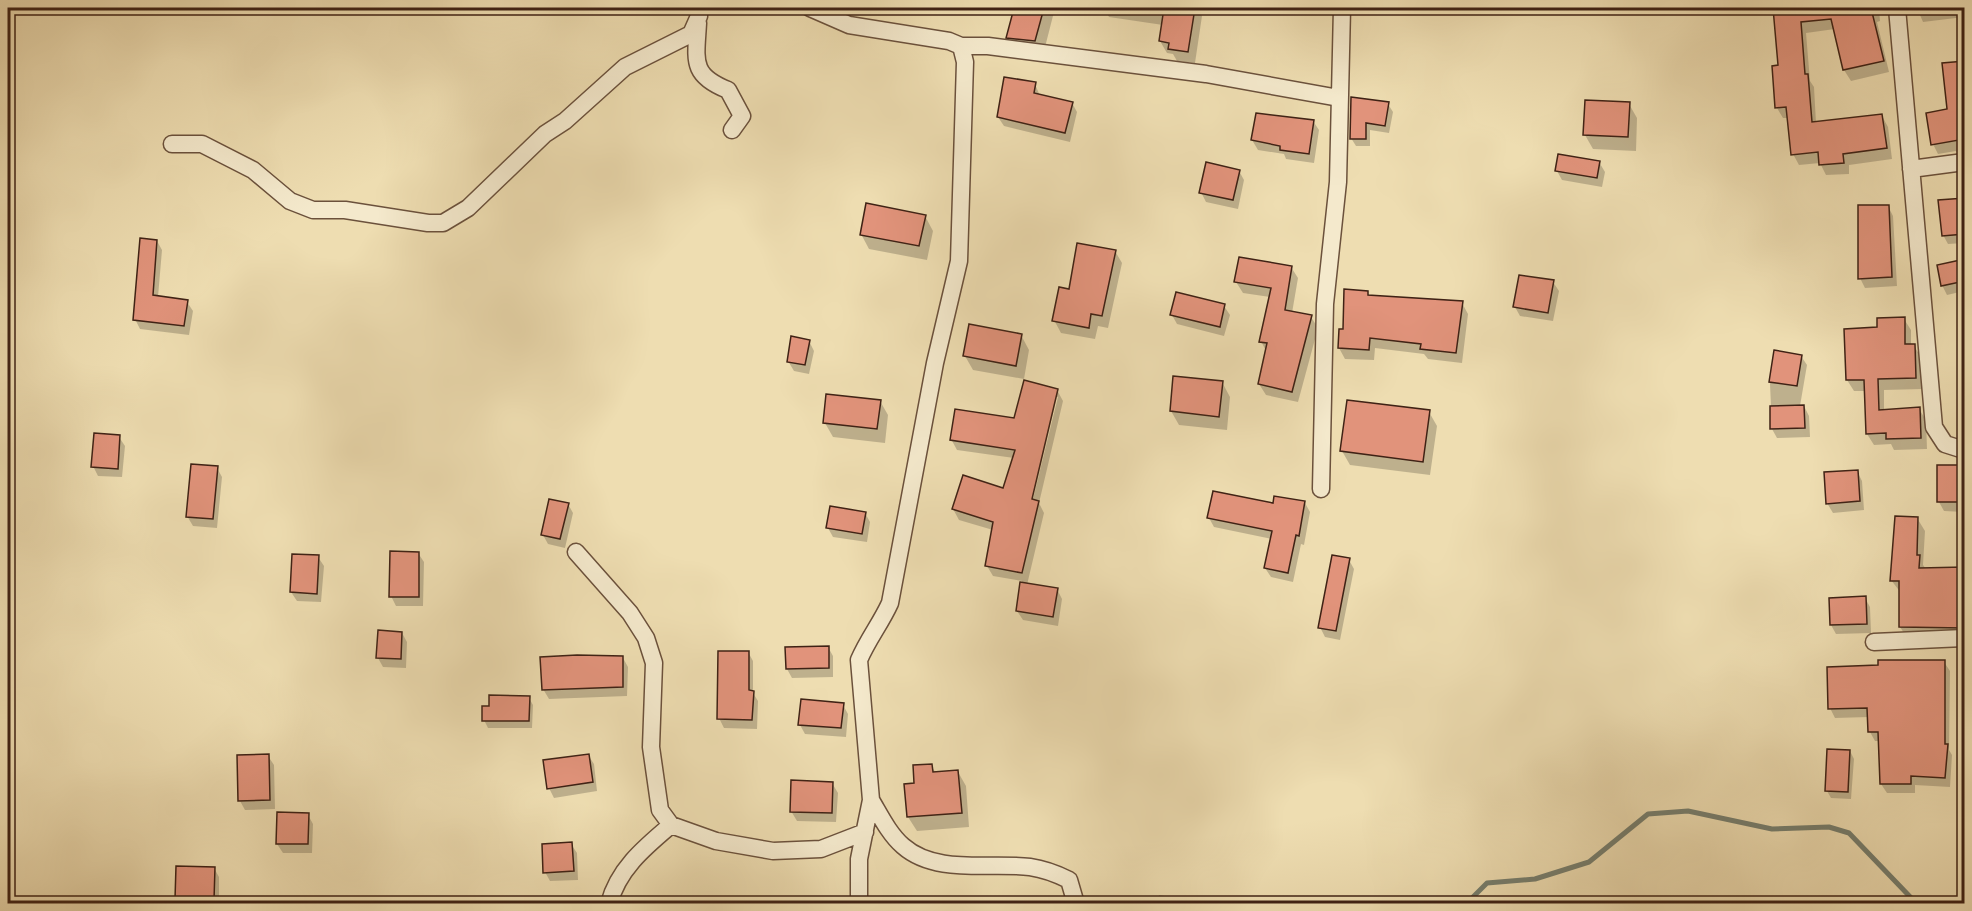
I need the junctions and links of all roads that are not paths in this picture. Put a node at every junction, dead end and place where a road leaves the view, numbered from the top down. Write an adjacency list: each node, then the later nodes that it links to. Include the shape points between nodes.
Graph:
1 (810, 8): 5 (street, via 849,25)
2 (1342, 8): 6 (street)
3 (1897, 8): 10 (street)
4 (699, 12): 7 (street, via 700,73 710,83 729,90 738,103 742,116); 8 (street, via 691,34 625,67 565,121 544,134 468,208 443,223 345,210 313,210 290,201 253,170 202,144)
5 (961, 46): 6 (street, via 988,46 1206,74); 16 (street, via 966,62 959,261 930,386 890,603 859,660)
6 (1339, 98): 12 (street, via 1338,182 1325,304)
7 (732, 130)
8 (172, 144)
9 (1965, 162): 10 (street)
10 (1911, 169): 11 (street, via 1934,427 1945,444)
11 (1965, 450)
12 (1321, 489)
13 (576, 552): 17 (street, via 630,613 646,638 654,663 651,747 660,810)
14 (1965, 638): 15 (street)
15 (1874, 642)
16 (871, 800): 18 (street); 21 (street, via 903,846 923,858 1052,872 1069,880)
17 (671, 825): 18 (street, via 716,841 773,851 821,849); 19 (street, via 636,854)
18 (865, 832): 20 (street, via 859,859)
19 (609, 903)
20 (859, 903)
21 (1076, 903)

